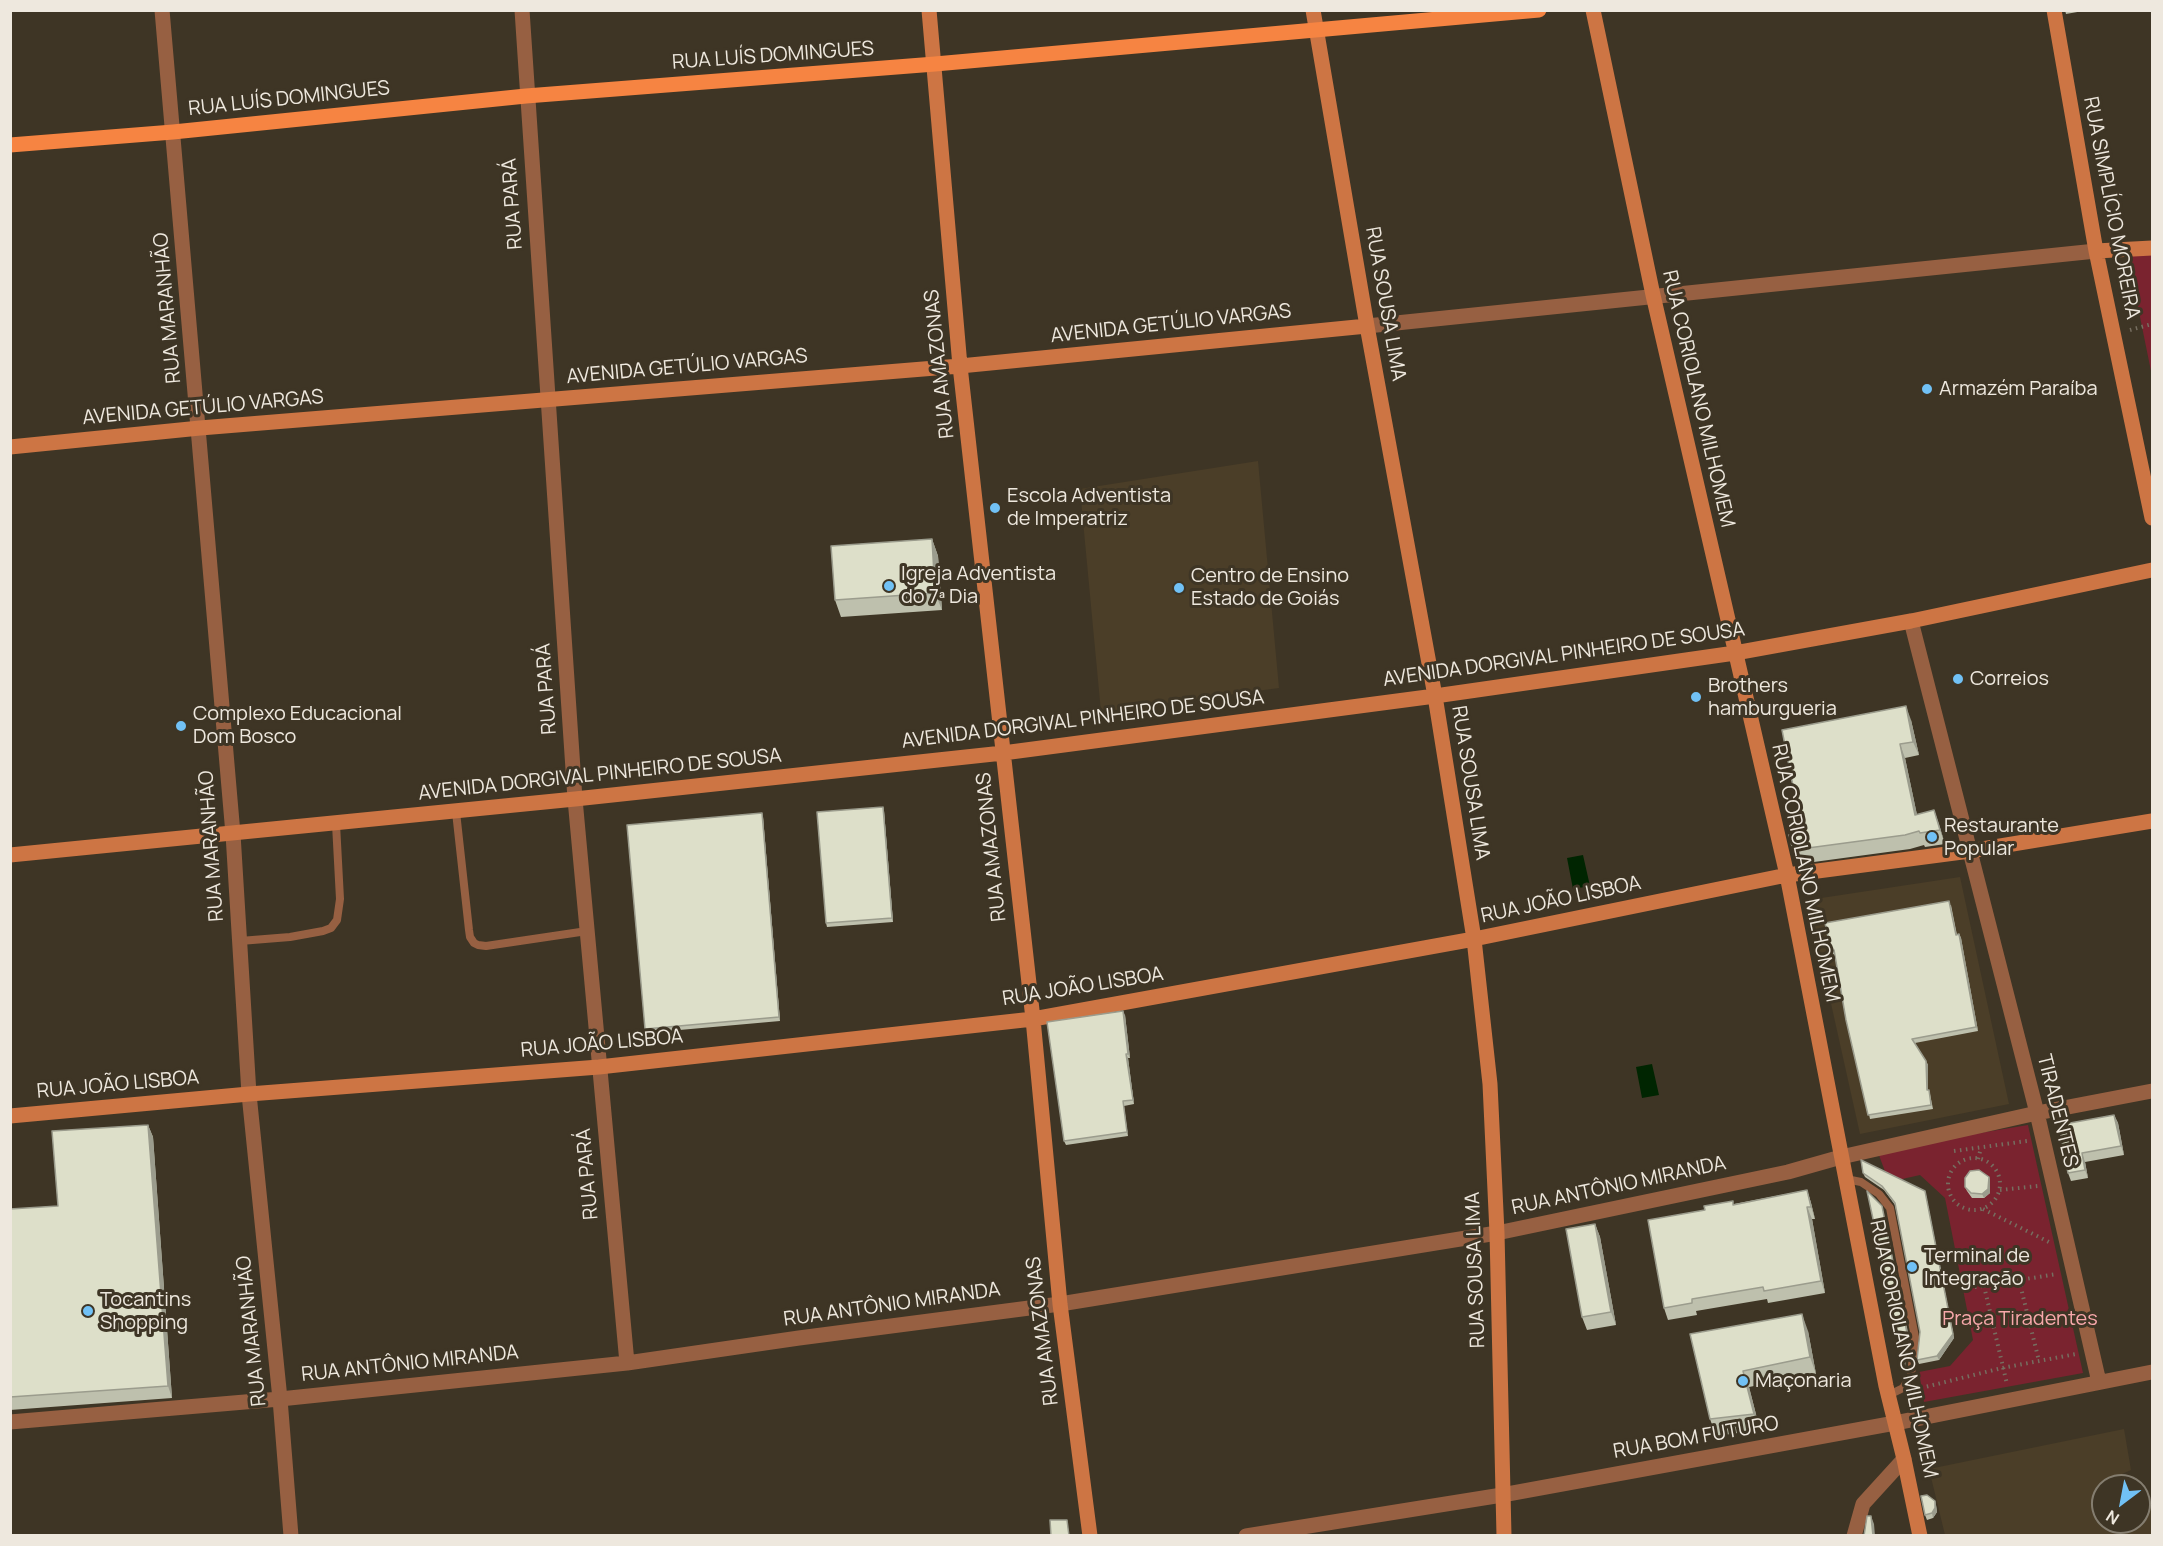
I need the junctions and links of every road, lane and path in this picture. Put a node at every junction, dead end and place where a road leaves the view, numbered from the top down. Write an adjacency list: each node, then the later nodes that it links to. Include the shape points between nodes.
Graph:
1 (162, 10): 11 (street, RUA MARANHÃO)
2 (522, 10): 10 (street, RUA PARÁ)
3 (929, 10): 9 (street, RUA AMAZONAS)
4 (1313, 10): 8 (street, RUA SOUSA LIMA)
5 (1539, 10): 8 (main road, RUA LUÍS DOMINGUES)
6 (1593, 10): 15 (street, RUA CORIOLANO MILHOMEM)
7 (2054, 10): 14 (street, RUA SIMPLÍCIO MOREIRA)
8 (1317, 32): 9 (main road, RUA LUÍS DOMINGUES); 17 (street, RUA SOUSA LIMA)
9 (935, 64): 10 (main road, RUA LUÍS DOMINGUES); 19 (street, RUA AMAZONAS)
10 (526, 96): 11 (main road, RUA LUÍS DOMINGUES); 20 (street, RUA PARÁ)
11 (173, 132): 12 (main road, RUA LUÍS DOMINGUES); 21 (street, RUA MARANHÃO)
12 (10, 145)
13 (2152, 248): 14 (street)
14 (2096, 251): 15 (street); 18 (street, RUA SIMPLÍCIO MOREIRA)
15 (1653, 295): 17 (street); 26 (street, RUA CORIOLANO MILHOMEM)
16 (2152, 324): 18 (path)
17 (1367, 326): 19 (street, AVENIDA GETÚLIO VARGAS); 27 (street, RUA SOUSA LIMA)
18 (2114, 334): 23 (street, RUA SIMPLÍCIO MOREIRA)
19 (960, 366): 20 (street, AVENIDA GETÚLIO VARGAS); 28 (street, RUA AMAZONAS)
20 (548, 399): 21 (street, AVENIDA GETÚLIO VARGAS); 29 (street, RUA PARÁ)
21 (200, 428): 22 (street, AVENIDA GETÚLIO VARGAS); 33 (street, RUA MARANHÃO)
22 (10, 447)
23 (2152, 518)
24 (2152, 570): 25 (street, AVENIDA DORGIVAL PINHEIRO DE SOUSA)
25 (1911, 621): 26 (street, AVENIDA DORGIVAL PINHEIRO DE SOUSA); 34 (street, TIRADENTES)
26 (1735, 653): 27 (street, AVENIDA DORGIVAL PINHEIRO DE SOUSA); 36 (street, RUA CORIOLANO MILHOMEM)
27 (1435, 696): 28 (street, AVENIDA DORGIVAL PINHEIRO DE SOUSA); 38 (street, RUA SOUSA LIMA)
28 (1003, 753): 29 (street, AVENIDA DORGIVAL PINHEIRO DE SOUSA); 40 (street, RUA AMAZONAS)
29 (575, 799): 30 (street, AVENIDA DORGIVAL PINHEIRO DE SOUSA); 37 (street, RUA PARÁ)
30 (456, 812): 32 (street, AVENIDA DORGIVAL PINHEIRO DE SOUSA); 37 (lane, via 469,930 474,943 486,946)
31 (2152, 821): 34 (street, RUA JOÃO LISBOA)
32 (336, 824): 33 (street, AVENIDA DORGIVAL PINHEIRO DE SOUSA); 39 (lane, via 340,899 337,920 331,928 290,937)
33 (233, 834): 35 (street, AVENIDA DORGIVAL PINHEIRO DE SOUSA); 39 (street, RUA MARANHÃO)
34 (1971, 851): 36 (street, RUA JOÃO LISBOA); 44 (street, TIRADENTES)
35 (10, 855)
36 (1787, 875): 38 (street, RUA JOÃO LISBOA); 47 (street, RUA CORIOLANO MILHOMEM)
37 (587, 931): 41 (street, RUA PARÁ)
38 (1474, 939): 40 (street, RUA JOÃO LISBOA); 53 (street, RUA SOUSA LIMA, via 1490,1084)
39 (240, 941): 43 (street, RUA MARANHÃO)
40 (1033, 1019): 41 (street, RUA JOÃO LISBOA); 59 (street, RUA AMAZONAS)
41 (599, 1067): 43 (street, RUA JOÃO LISBOA); 62 (street, RUA PARÁ)
42 (2152, 1091): 44 (street, RUA ANTÔNIO MIRANDA)
43 (249, 1094): 45 (street, RUA JOÃO LISBOA); 69 (street, RUA MARANHÃO)
44 (2037, 1113): 47 (street, RUA ANTÔNIO MIRANDA); 65 (street, TIRADENTES)
45 (10, 1116)
46 (1981, 1148): 48 (path)
47 (1841, 1157): 49 (street, RUA CORIOLANO MILHOMEM); 53 (street, RUA ANTÔNIO MIRANDA, via 1788,1172)
48 (1978, 1159): 51 (path, via 1994,1166 2001,1182); 52 (path, via 1969,1158 1955,1166 1950,1173 1949,1190 1958,1204)
49 (1846, 1179): 68 (street, RUA CORIOLANO MILHOMEM); 68 (lane, via 1861,1182 1879,1194 1890,1208 1915,1337 1911,1376 1903,1388)
50 (2041, 1186): 51 (path)
51 (2000, 1191): 52 (path)
52 (1983, 1209): 54 (path)
53 (1497, 1233): 59 (street, RUA ANTÔNIO MIRANDA); 73 (street, RUA SOUSA LIMA)
54 (2054, 1244)
55 (2061, 1273): 56 (path)
56 (2019, 1280): 57 (path); 61 (path)
57 (1984, 1286): 58 (path); 63 (path)
58 (1963, 1289)
59 (1060, 1304): 62 (street, RUA ANTÔNIO MIRANDA); 75 (street, RUA AMAZONAS)
60 (2079, 1354): 61 (path)
61 (2039, 1361): 63 (path)
62 (627, 1363): 69 (street, RUA ANTÔNIO MIRANDA)
63 (2002, 1368): 66 (path); 67 (path)
64 (2152, 1372): 65 (street, RUA BOM FUTURO)
65 (2099, 1382): 71 (street, RUA BOM FUTURO)
66 (2008, 1387)
67 (1921, 1388)
68 (1888, 1395): 71 (street, RUA CORIOLANO MILHOMEM)
69 (280, 1399): 70 (street, RUA ANTÔNIO MIRANDA); 74 (street, RUA MARANHÃO)
70 (10, 1422)
71 (1895, 1423): 72 (street, RUA CORIOLANO MILHOMEM); 73 (street, RUA BOM FUTURO)
72 (1904, 1459): 78 (street, via 1863,1504); 79 (street, RUA CORIOLANO MILHOMEM)
73 (1502, 1495): 76 (street, RUA BOM FUTURO); 77 (street, RUA SOUSA LIMA)
74 (291, 1536)
75 (1090, 1536)
76 (1246, 1536)
77 (1504, 1536)
78 (1854, 1536)
79 (1920, 1536)

